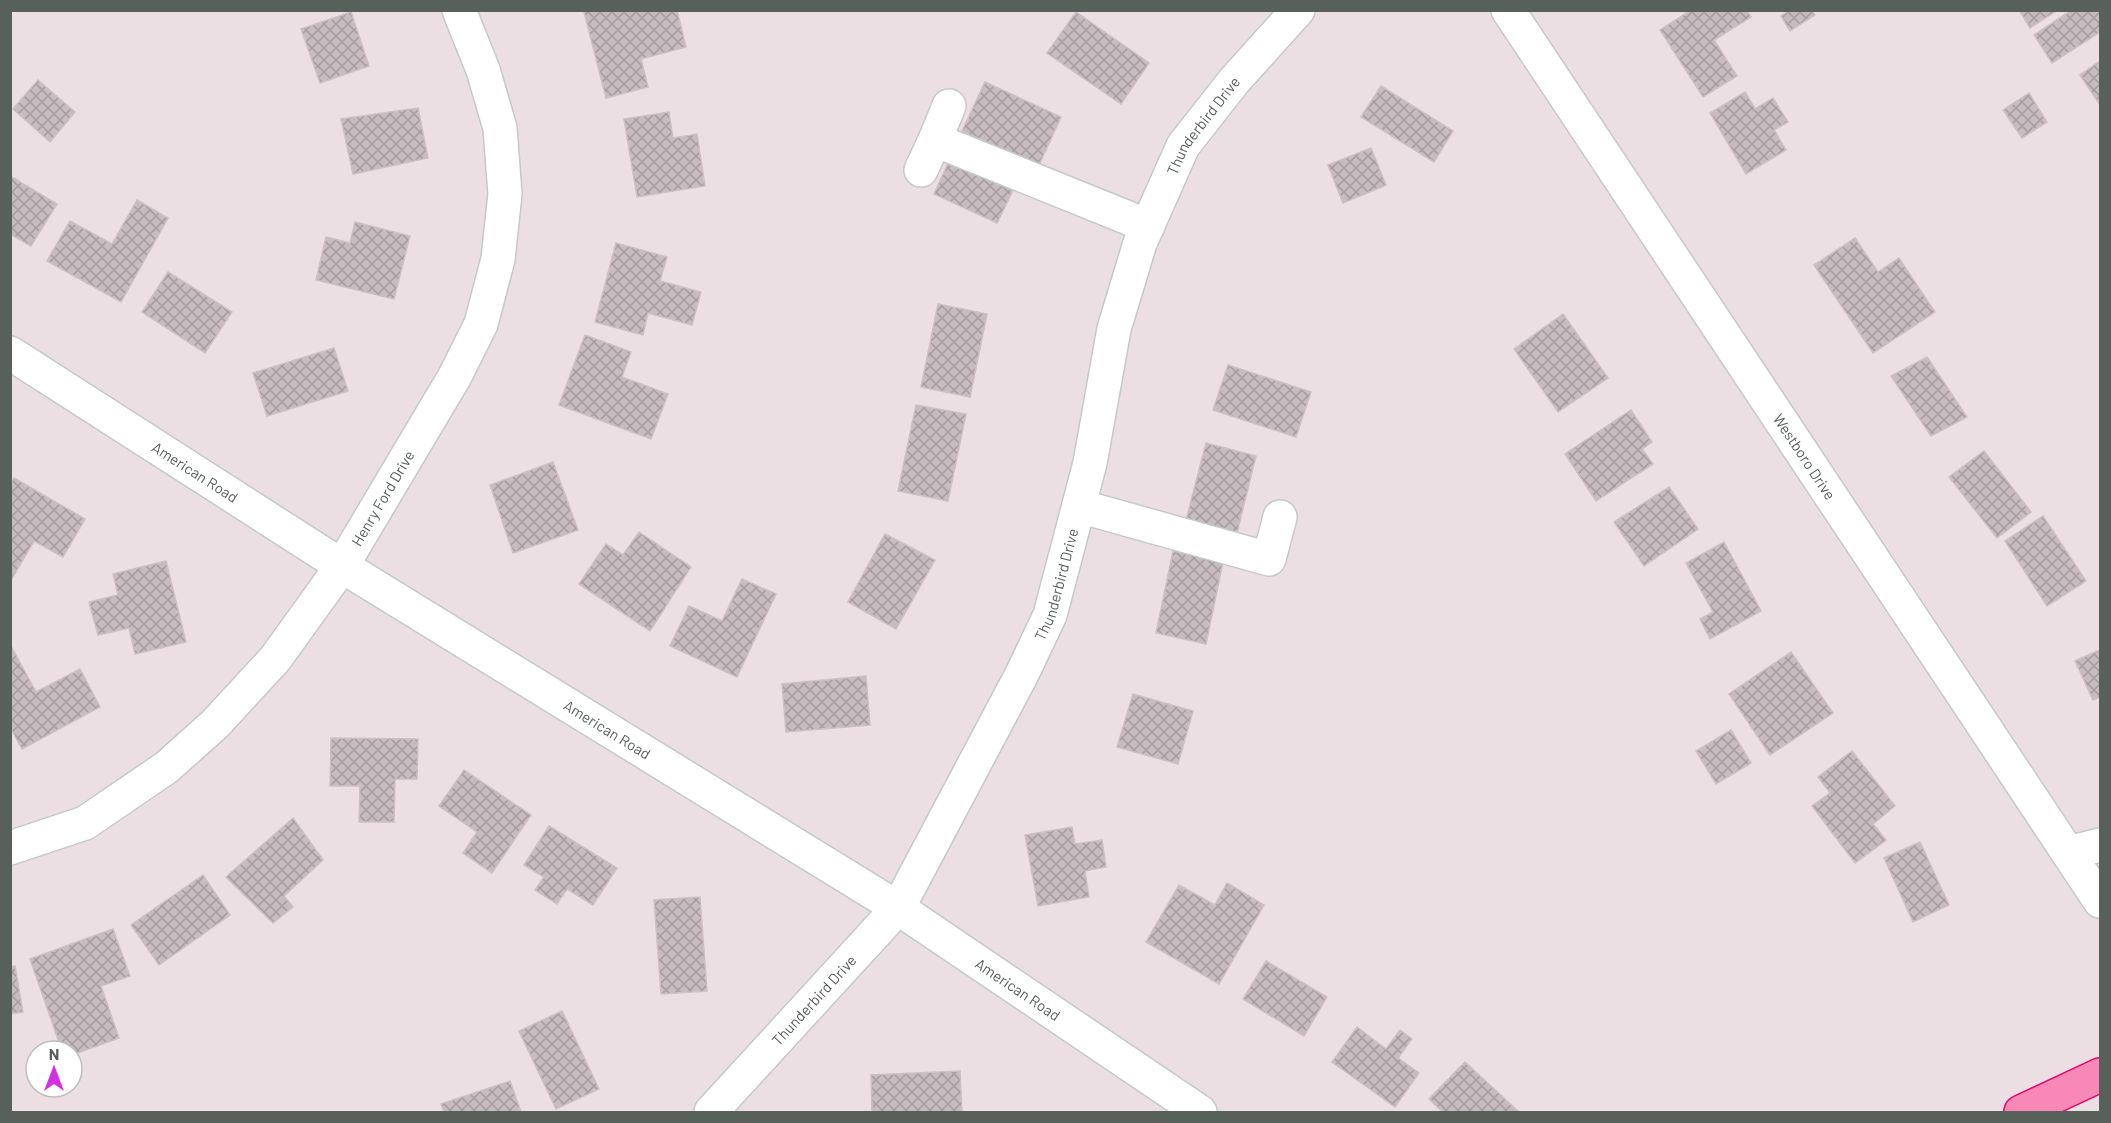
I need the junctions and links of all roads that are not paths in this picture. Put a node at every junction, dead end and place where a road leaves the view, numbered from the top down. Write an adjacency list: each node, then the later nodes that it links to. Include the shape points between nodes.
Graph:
1 (459, 10): 11 (street, Henry Ford Drive, via 500,128 505,194 498,259 481,324 455,376)
2 (1298, 10): 7 (street, Thunderbird Drive, via 1234,81 1183,146)
3 (1508, 10): 14 (street, Westboro Drive)
4 (949, 106): 5 (street)
5 (935, 140): 6 (street); 7 (street)
6 (921, 170)
7 (1148, 226): 9 (street, Thunderbird Drive, via 1114,329)
8 (10, 353): 11 (street, American Road)
9 (1079, 506): 10 (street, via 1265,572); 16 (street, Thunderbird Drive, via 1050,615)
10 (1280, 517)
11 (342, 566): 13 (street, Henry Ford Drive, via 274,659 215,724 167,767 85,823); 16 (street, American Road)
12 (2100, 845): 14 (street)
13 (10, 848)
14 (2068, 853): 15 (street, Westboro Drive)
15 (2100, 901)
16 (898, 908): 18 (street, Thunderbird Drive); 19 (street, American Road)
17 (2099, 1076): 20 (highway)
18 (711, 1113)
19 (1200, 1113)
20 (2021, 1113)

